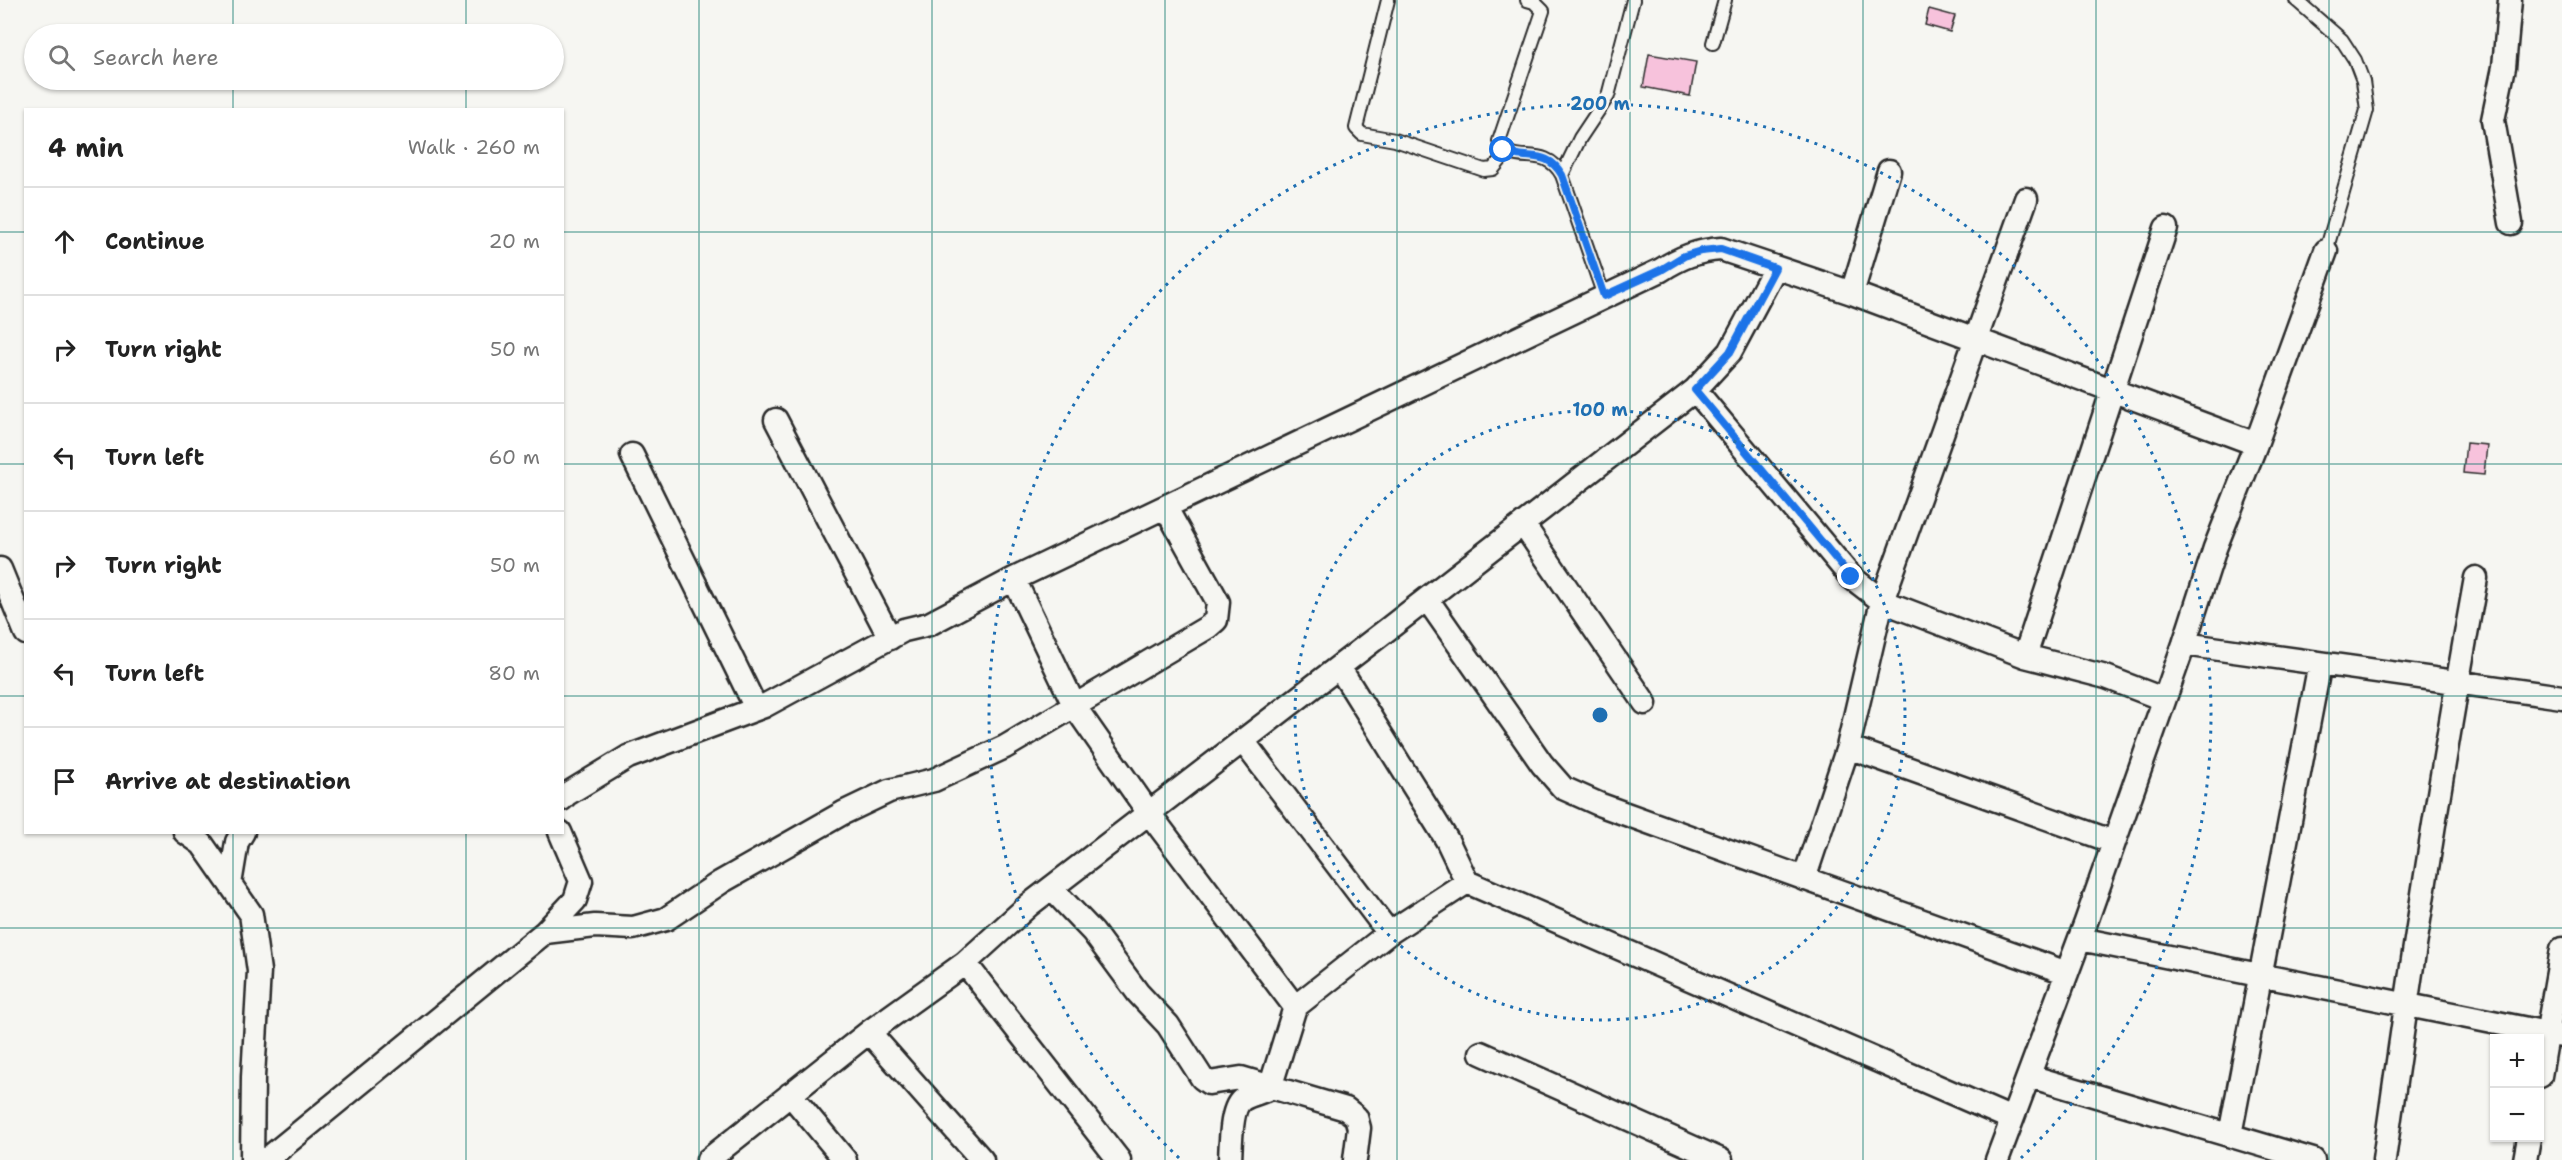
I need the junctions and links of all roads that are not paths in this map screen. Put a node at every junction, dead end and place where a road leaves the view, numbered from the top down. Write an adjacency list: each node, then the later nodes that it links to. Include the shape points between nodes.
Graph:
1 (1388, 0): 9 (lane, via 1356,128 1362,134 1395,140 1484,170 1493,169)
2 (1527, 0): 7 (lane)
3 (1634, 0): 11 (lane, via 1608,96 1580,138)
4 (1725, 0): 8 (lane)
5 (2296, 0): 15 (lane, via 2342,40 2363,81 2367,110)
6 (2510, 0): 13 (street, via 2505,66 2493,120)
7 (1545, 6): 9 (lane, via 1499,141)
8 (1713, 43)
9 (1507, 152): 11 (lane, via 1549,159)
10 (1889, 171): 17 (street)
11 (1562, 175): 18 (lane)
12 (2026, 199): 19 (street)
13 (2511, 223)
14 (2166, 228): 21 (street)
15 (2326, 251): 23 (street)
16 (1775, 268): 17 (street); 18 (street, via 1721,249 1701,251); 20 (street, via 1730,352)
17 (1852, 293): 19 (street)
18 (1604, 296): 25 (street)
19 (1975, 339): 21 (street); 31 (street)
20 (1695, 390): 26 (street); 31 (street, via 1851,577)
21 (2114, 390): 23 (street); 35 (street)
22 (776, 420): 33 (street)
23 (2256, 444): 34 (street, via 2215,548)
24 (632, 455): 43 (street)
25 (1166, 508): 29 (street); 42 (street, via 1218,602 1216,620)
26 (1523, 524): 30 (street); 41 (street)
27 (0, 569): 32 (street)
28 (2476, 578): 38 (street)
29 (1014, 579): 33 (street, via 929,624); 42 (street)
30 (1427, 599): 37 (street); 52 (street, via 1542,764 1563,788)
31 (1882, 601): 35 (street); 45 (street)
32 (24, 628)
33 (890, 638): 43 (street)
34 (2184, 644): 36 (street); 40 (street)
35 (2025, 656): 40 (street, via 2106,677)
36 (2320, 663): 38 (street); 62 (street)
37 (1339, 667): 44 (street); 53 (street, via 1447,840)
38 (2457, 682): 39 (street); 63 (street)
39 (2562, 697)
40 (2163, 699): 51 (street)
41 (1644, 704)
42 (1075, 706): 47 (street); 56 (street, via 1005,747 944,775 889,791 843,813 721,882 666,919 633,927)
43 (756, 708): 46 (street, via 628,757)
44 (1243, 741): 47 (street); 57 (street)
45 (1848, 747): 51 (street); 52 (street)
46 (564, 797)
47 (1149, 813): 55 (street); 64 (street)
48 (188, 834): 54 (street, via 202,844)
49 (242, 834): 54 (street)
50 (561, 834): 56 (street, via 580,881 575,900)
51 (2114, 842): 58 (street)
52 (1804, 879): 61 (street)
53 (1467, 882): 57 (street); 72 (street)
54 (230, 884): 75 (street, via 251,914 259,971)
55 (1051, 888): 60 (street); 70 (street, via 1093,932 1138,993 1168,1025 1202,1078 1209,1083 1241,1078)
56 (545, 932): 76 (street)
57 (1389, 933): 64 (street)
58 (2080, 939): 61 (street); 62 (street)
59 (2562, 949): 66 (street)
60 (965, 963): 65 (street); 80 (street)
61 (2067, 974): 69 (street)
62 (2260, 975): 63 (street); 73 (street)
63 (2406, 1005): 66 (street); 86 (street)
64 (1295, 1007): 70 (street)
65 (869, 1032): 71 (street); 79 (street)
66 (2555, 1035): 68 (street)
67 (1481, 1053): 83 (street)
68 (2544, 1065)
69 (2029, 1076): 72 (street); 73 (street)
70 (1270, 1088): 81 (street, via 1237,1106); 82 (street, via 1346,1109 1356,1117 1359,1128)
71 (790, 1094): 77 (street); 78 (street)
72 (2012, 1119): 84 (street)
73 (2230, 1135): 85 (street)
74 (2528, 1142): 87 (street)
75 (252, 1160)
76 (266, 1160)
77 (708, 1160)
78 (845, 1160)
79 (982, 1160)
80 (1119, 1160)
81 (1230, 1160)
82 (1355, 1160)
83 (1721, 1160)
84 (1997, 1160)
85 (2313, 1160)
86 (2385, 1160)
87 (2525, 1160)

